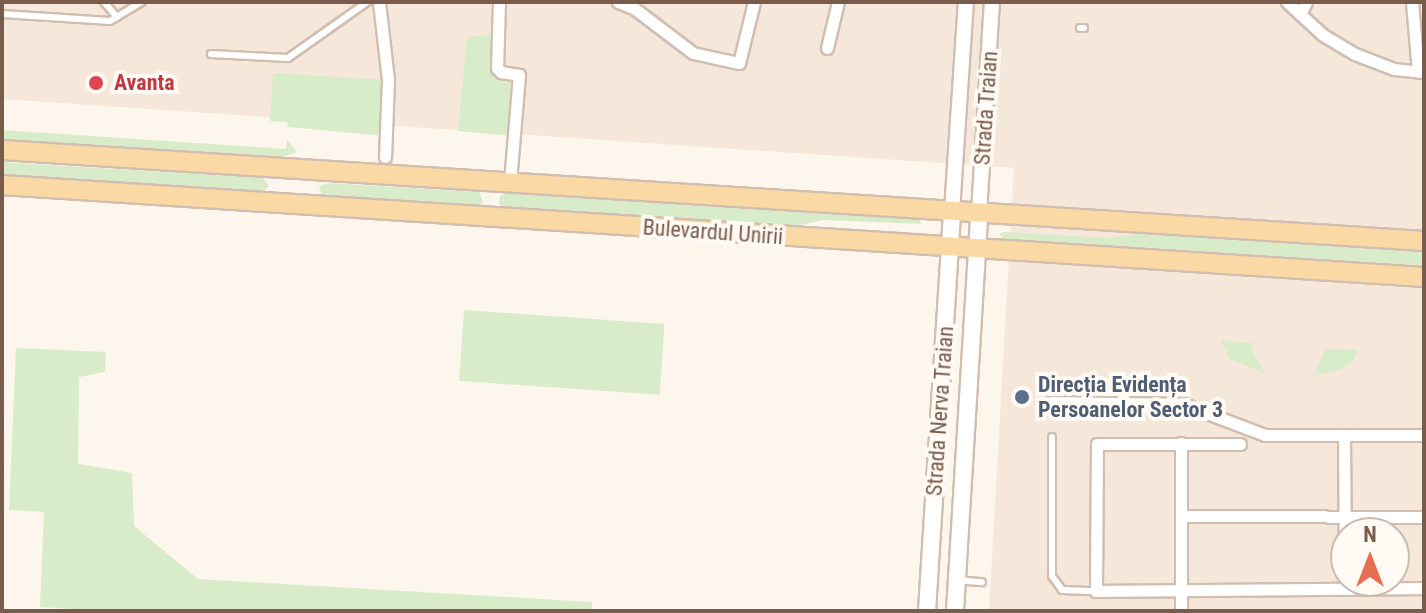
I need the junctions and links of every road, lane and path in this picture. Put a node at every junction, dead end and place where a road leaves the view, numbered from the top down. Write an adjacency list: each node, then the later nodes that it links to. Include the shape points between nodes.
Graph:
1 (104, 2): 16 (lane)
2 (142, 2): 16 (lane)
3 (367, 2): 18 (lane, via 288,58)
4 (379, 2): 21 (street, via 388,80)
5 (499, 2): 23 (street, via 497,68 519,75)
6 (618, 2): 7 (street, via 693,53 739,63)
7 (754, 2)
8 (838, 2): 17 (street)
9 (966, 2): 26 (street, Strada Traian)
10 (992, 2): 27 (street, Strada Traian)
11 (1287, 2): 15 (street)
12 (1306, 2): 15 (street)
13 (1412, 2): 19 (street)
14 (2, 14): 16 (lane, via 110,21)
15 (1300, 14): 19 (street, via 1355,54 1394,69)
16 (117, 17)
17 (827, 48)
18 (211, 54)
19 (1421, 72)
20 (2, 150): 22 (main road, Bulevardul Unirii)
21 (385, 157)
22 (302, 170): 23 (main road, Bulevardul Unirii); 25 (main road)
23 (502, 182): 26 (main road, Bulevardul Unirii); 28 (main road)
24 (2, 185): 25 (main road, Bulevardul Unirii)
25 (300, 205): 28 (main road, Bulevardul Unirii)
26 (952, 211): 27 (main road, Bulevardul Unirii); 30 (main road, Strada Nerva Traian)
27 (979, 213): 29 (main road, Bulevardul Unirii); 31 (main road, Strada Nerva Traian)
28 (491, 217): 30 (main road, Bulevardul Unirii)
29 (1424, 241)
30 (950, 248): 31 (main road, Bulevardul Unirii); 47 (main road, Strada Nerva Traian)
31 (977, 250): 32 (main road, Bulevardul Unirii); 42 (main road, Strada Nerva Traian)
32 (1424, 277)
33 (1051, 402): 34 (street, via 1183,404 1265,435)
34 (1344, 435): 35 (street); 40 (street)
35 (1424, 435)
36 (1052, 437): 46 (lane, via 1053,581 1062,590)
37 (1181, 443): 38 (street); 39 (street); 46 (street, via 1097,444)
38 (1240, 444)
39 (1181, 516): 40 (street); 45 (street)
40 (1344, 516): 41 (street)
41 (1424, 517)
42 (957, 580): 43 (lane); 48 (main road, Strada Nerva Traian)
43 (982, 582)
44 (1330, 589): 45 (street)
45 (1181, 590): 46 (street); 49 (street)
46 (1096, 591)
47 (927, 611)
48 (955, 611)
49 (1181, 611)

